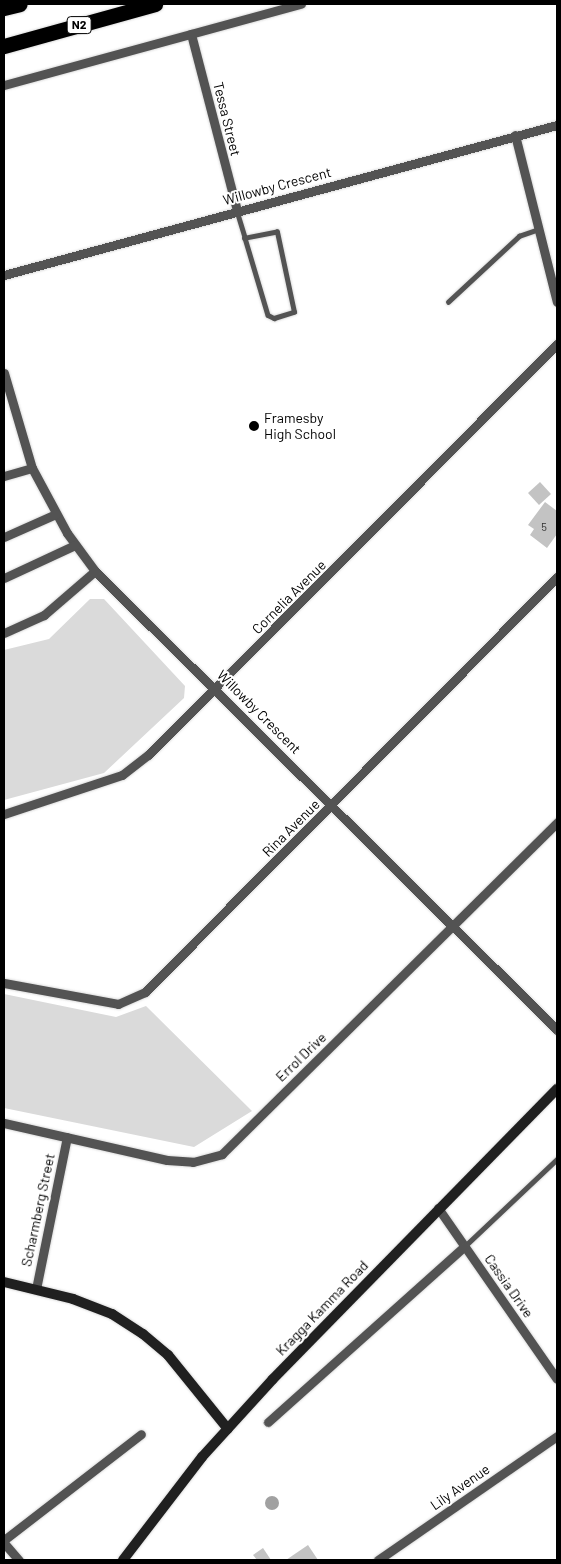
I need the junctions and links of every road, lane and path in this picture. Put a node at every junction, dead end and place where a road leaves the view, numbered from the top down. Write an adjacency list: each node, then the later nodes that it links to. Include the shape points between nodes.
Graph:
1 (20, 4): 4 (highway)
2 (155, 4): 6 (highway, N2)
3 (301, 4): 5 (street)
4 (4, 8)
5 (191, 34): 7 (street); 10 (street, Tessa Street)
6 (4, 46)
7 (4, 85)
8 (557, 125): 9 (street, Willowby Crescent)
9 (515, 135): 10 (street, Willowby Crescent); 11 (street)
10 (237, 211): 12 (lane); 13 (street, Willowby Crescent)
11 (539, 229): 14 (lane, via 519,236); 15 (street)
12 (245, 238): 12 (lane, via 277,232 294,312 274,318 268,315)
13 (4, 275)
14 (448, 302)
15 (557, 302)
16 (557, 344): 28 (street, Cornelia Avenue)
17 (4, 373): 18 (street, Willowby Crescent)
18 (7, 398): 19 (street, Willowby Crescent)
19 (32, 468): 20 (street); 21 (street, Willowby Crescent)
20 (4, 476)
21 (56, 514): 22 (street); 23 (street, Willowby Crescent)
22 (4, 537)
23 (75, 545): 24 (street, Willowby Crescent); 26 (street)
24 (95, 571): 27 (street, via 44,615); 28 (street, Willowby Crescent)
25 (557, 577): 29 (street, Rina Avenue)
26 (4, 578)
27 (4, 633)
28 (218, 689): 29 (street, Willowby Crescent); 30 (street, Cornelia Avenue, via 122,775)
29 (332, 805): 32 (street, Willowby Crescent); 33 (street, Rina Avenue, via 158,980 132,1000 118,1004 86,1001)
30 (4, 814)
31 (557, 822): 32 (street, Errol Drive)
32 (455, 926): 34 (street, Willowby Crescent); 37 (street, Errol Drive, via 222,1154 193,1162 167,1160)
33 (4, 983)
34 (557, 1030)
35 (557, 1089): 39 (main road, Kragga Kamma Road)
36 (4, 1123): 37 (street, Errol Drive)
37 (67, 1137): 42 (street, Scharmberg Street)
38 (557, 1159): 40 (lane)
39 (438, 1208): 40 (street, Cassia Drive); 45 (main road, Kragga Kamma Road)
40 (464, 1247): 43 (street, Cassia Drive); 44 (street)
41 (4, 1282): 42 (main road)
42 (36, 1289): 45 (main road, via 112,1314 142,1334 168,1355)
43 (557, 1379)
44 (268, 1422)
45 (228, 1429): 50 (main road, Kragga Kamma Road)
46 (141, 1434): 48 (street)
47 (557, 1436): 51 (street, Lily Avenue)
48 (4, 1542): 49 (street)
49 (19, 1560)
50 (123, 1560)
51 (378, 1560)

